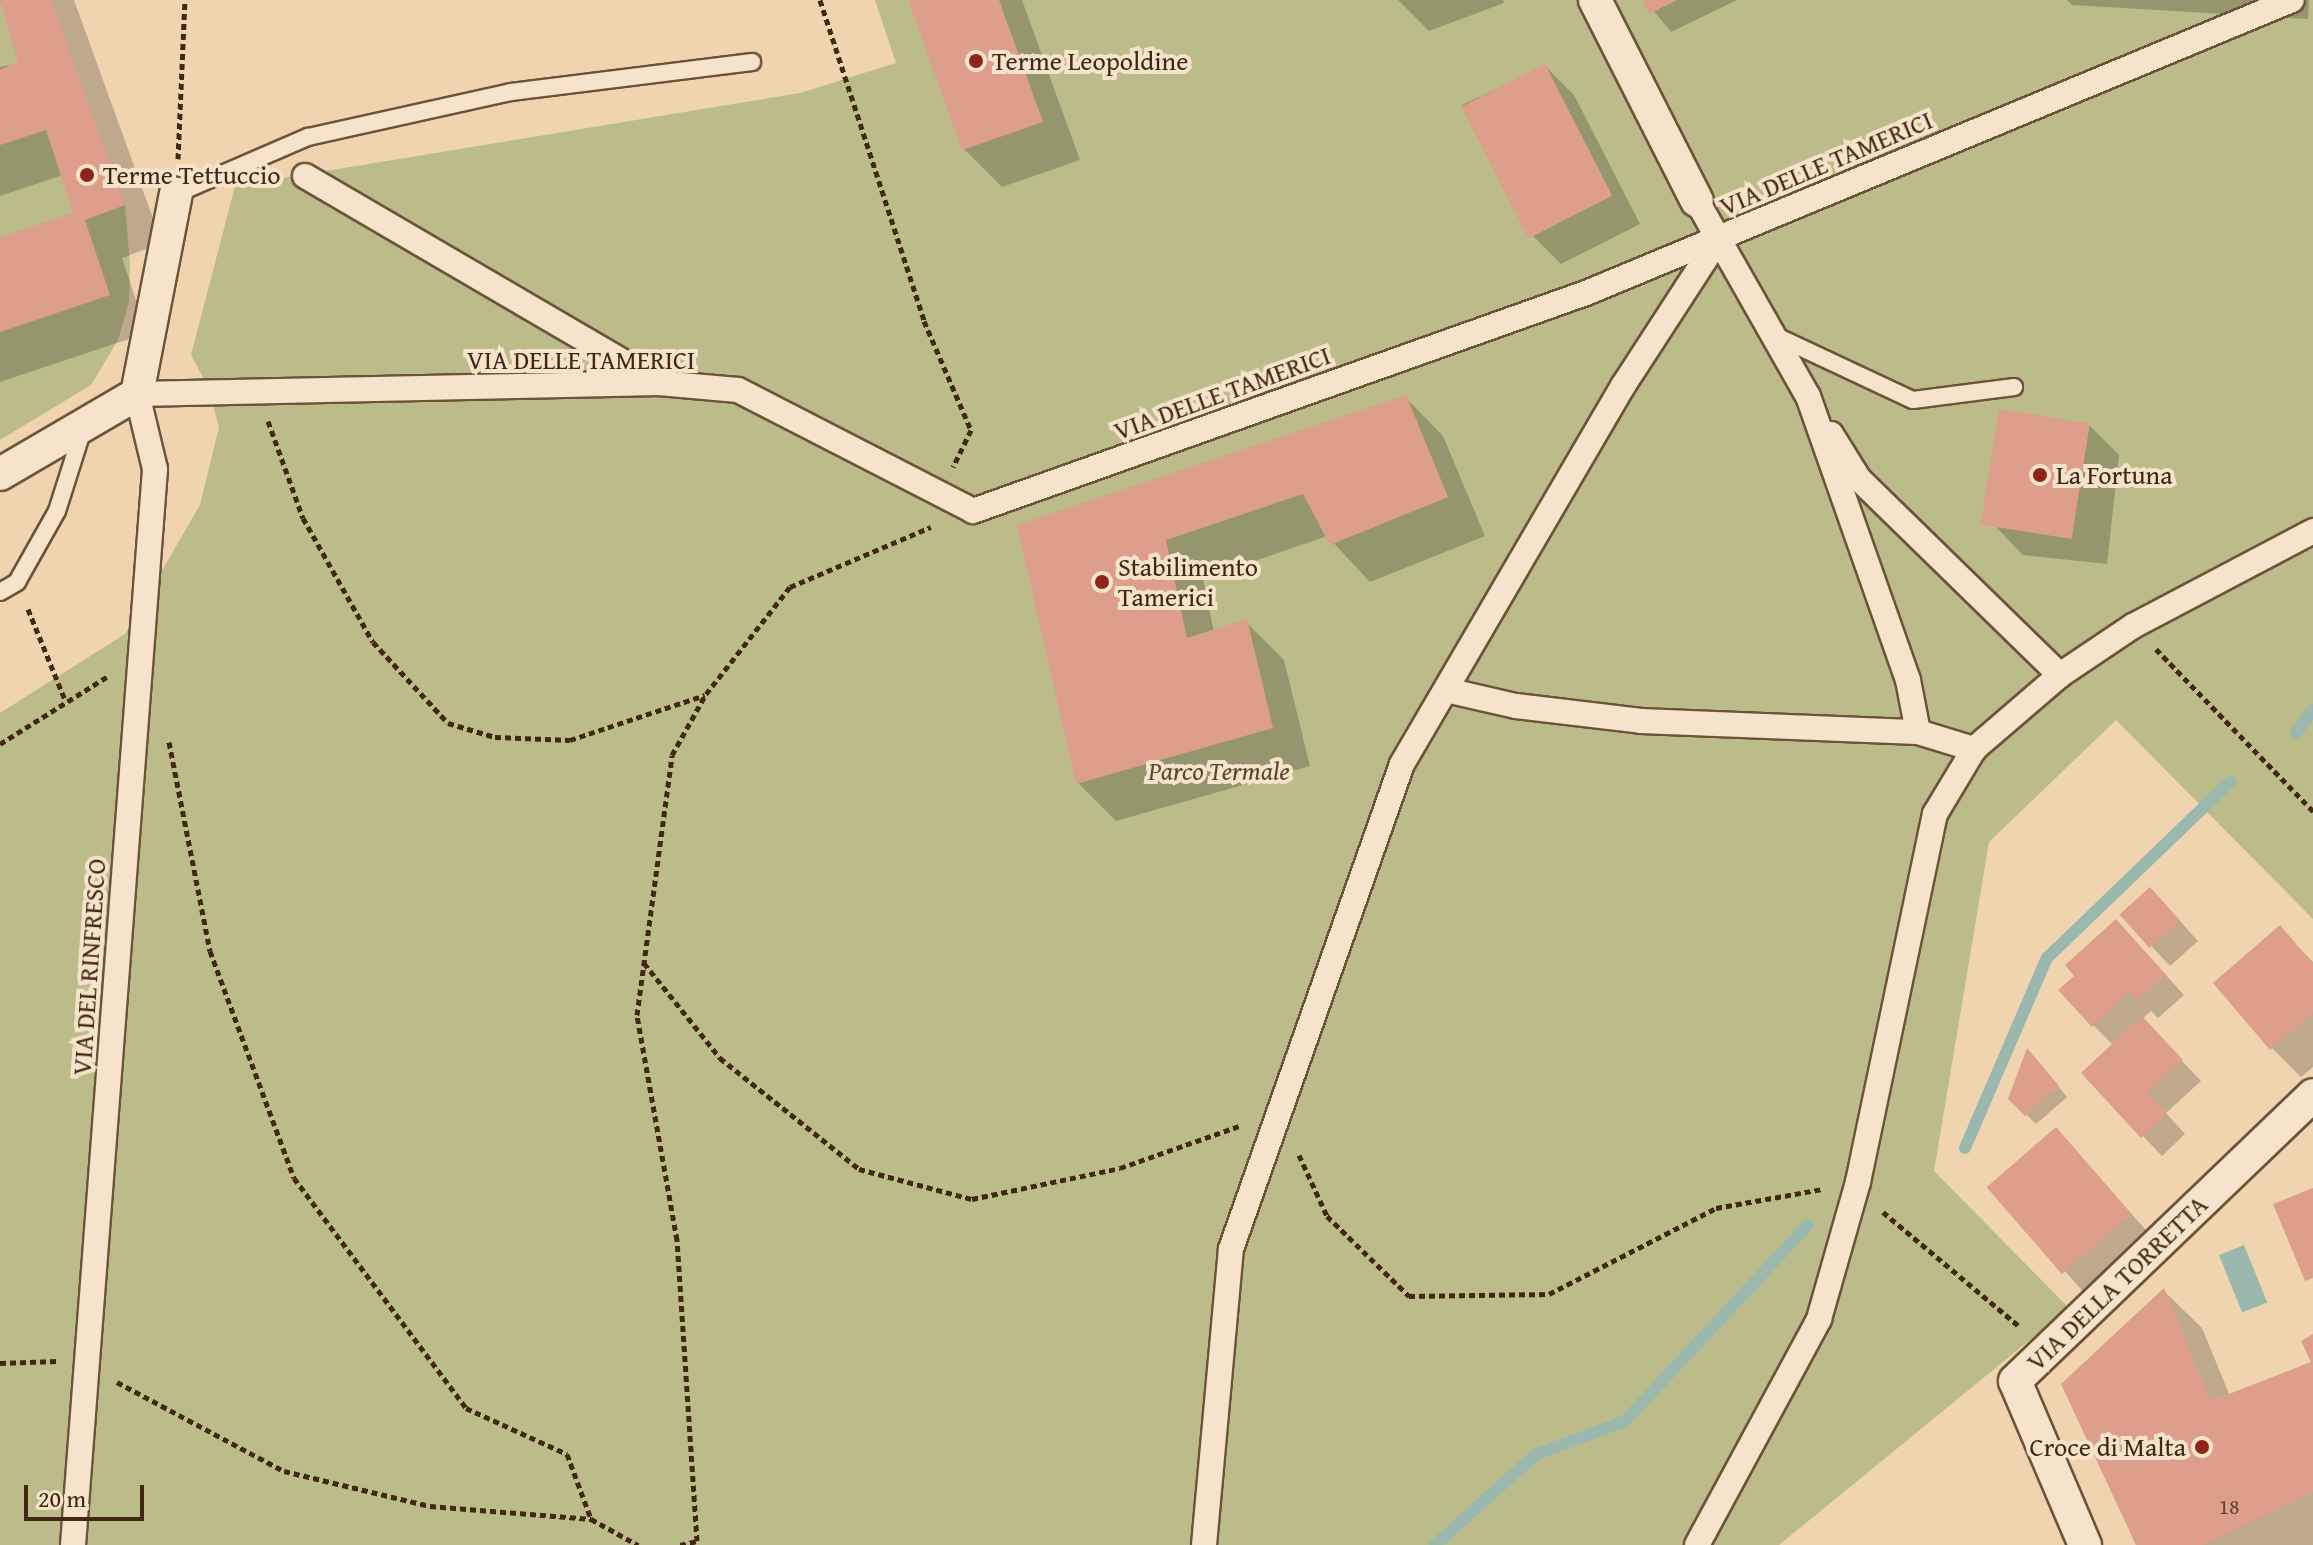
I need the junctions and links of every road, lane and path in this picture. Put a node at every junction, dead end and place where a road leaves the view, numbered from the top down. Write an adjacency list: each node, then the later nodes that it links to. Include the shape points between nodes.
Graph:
1 (185, 0): 7 (path)
2 (820, 0): 18 (path, via 924,321 971,430)
3 (1595, 0): 8 (street)
4 (2292, 0): 9 (street, VIA DELLE TAMERICI)
5 (752, 62): 7 (lane, via 511,92 308,137)
6 (305, 176): 11 (street)
7 (176, 194): 13 (street)
8 (1697, 201): 9 (street)
9 (1719, 238): 10 (street); 19 (street, VIA DELLE TAMERICI, via 1586,293); 26 (street, via 1623,386)
10 (1773, 335): 12 (lane, via 1913,400); 15 (street)
11 (659, 383): 14 (street, VIA DELLE TAMERICI); 18 (street, VIA DELLE TAMERICI, via 738,390)
12 (2014, 387)
13 (137, 394): 14 (street, VIA DELLE TAMERICI); 16 (street); 24 (street, VIA DEL RINFRESCO, via 155,469)
14 (258, 395): 27 (path, via 303,518 373,642 448,723 495,737 570,740)
15 (1808, 396): 25 (street, via 1859,479); 30 (street, via 1908,680)
16 (85, 425): 17 (street); 21 (lane, via 57,511)
17 (0, 474)
18 (941, 493): 19 (street, VIA DELLE TAMERICI)
19 (973, 511): 27 (path, via 790,587)
20 (2313, 531): 23 (street)
21 (17, 582): 22 (lane); 28 (path)
22 (0, 592)
23 (2133, 626): 25 (street); 33 (path)
24 (141, 655): 28 (path); 39 (street, VIA DEL RINFRESCO)
25 (2060, 675): 32 (street)
26 (1446, 690): 30 (street, via 1516,706 1641,721); 36 (street, via 1402,764)
27 (706, 694): 34 (path, via 672,755)
28 (66, 702): 31 (path)
29 (164, 726): 41 (path, via 210,951 294,1178 466,1408 567,1454)
30 (1918, 732): 32 (street)
31 (0, 744)
32 (1974, 749): 37 (street, via 1935,814)
33 (2313, 811)
34 (644, 963): 36 (path, via 720,1058 859,1169 972,1199 1120,1168); 42 (path, via 637,1015 677,1240)
35 (2313, 1095): 38 (street, VIA DELLA TORRETTA)
36 (1279, 1111): 37 (path, via 1327,1216 1409,1296 1549,1294 1716,1208); 46 (street, via 1231,1249)
37 (1858, 1182): 38 (path, via 1881,1211); 47 (street, via 1819,1319)
38 (2047, 1350): 48 (street, VIA DELLA TORRETTA, via 2015,1381)
39 (87, 1362): 40 (path); 41 (path, via 137,1396 284,1471 430,1506); 43 (street, VIA DEL RINFRESCO)
40 (0, 1363)
41 (591, 1519): 44 (path)
42 (698, 1543): 45 (path)
43 (73, 1545)
44 (638, 1545)
45 (680, 1545)
46 (1204, 1545)
47 (1697, 1545)
48 (2085, 1545)

